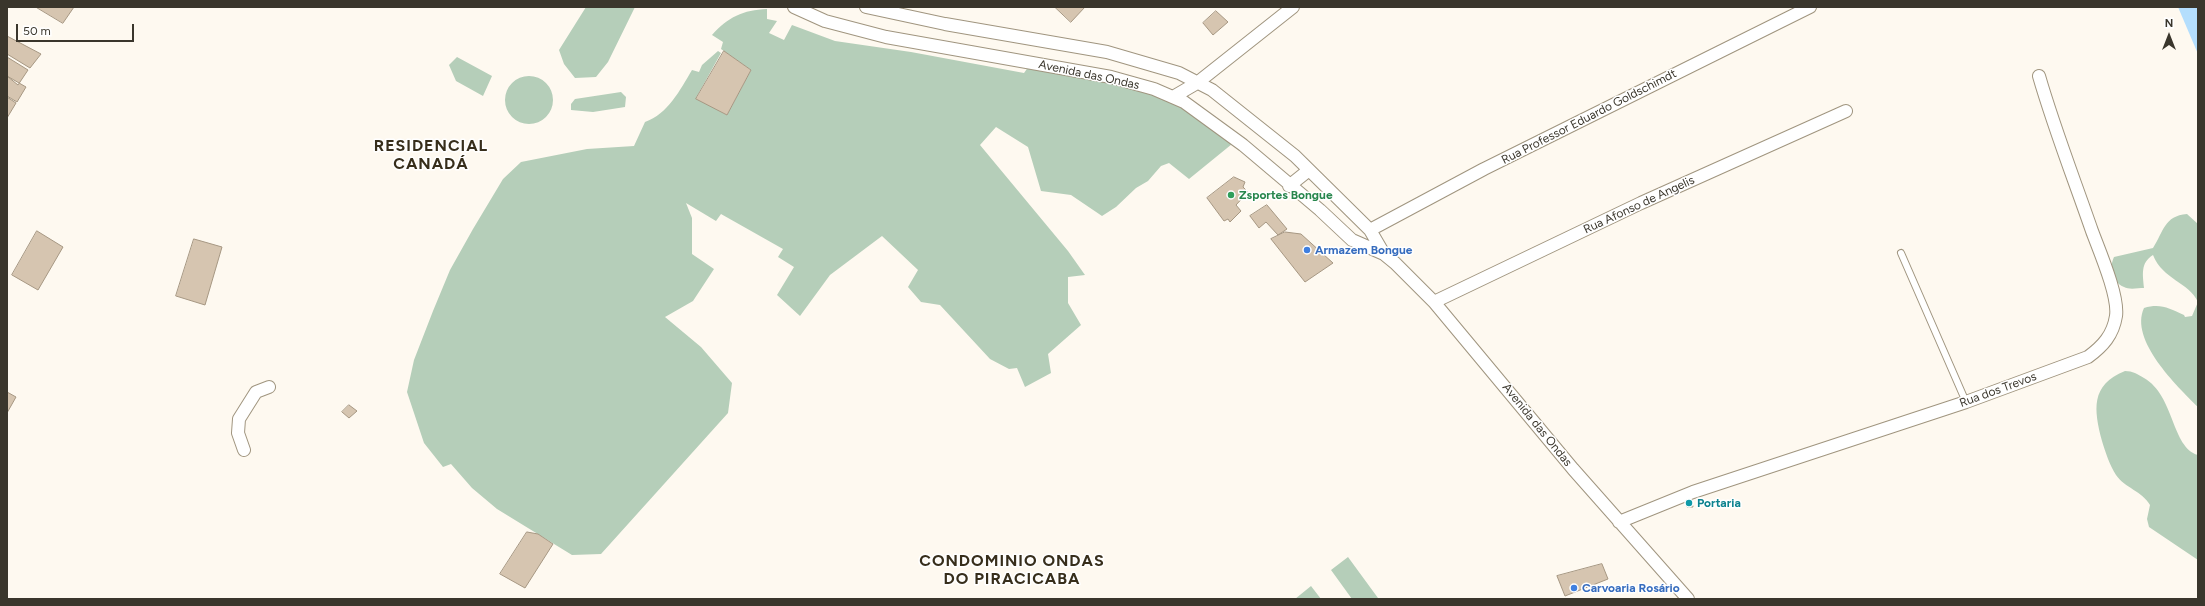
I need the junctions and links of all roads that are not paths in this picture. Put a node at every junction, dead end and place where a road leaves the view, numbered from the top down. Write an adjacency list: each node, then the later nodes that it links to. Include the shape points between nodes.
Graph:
1 (794, 7): 7 (street, Avenida das Ondas, via 825,21 886,36 1111,77)
2 (866, 7): 6 (street, Avenida das Ondas, via 945,24 1107,52 1179,73)
3 (1293, 7): 6 (street)
4 (1810, 7): 13 (street, Rua Professor Eduardo Goldschimdt, via 1484,169)
5 (2039, 76): 18 (street, Rua dos Trevos, via 2110,281 2116,314 2110,337 2088,357)
6 (1197, 83): 7 (street); 9 (street, Avenida das Ondas, via 1212,90 1253,121)
7 (1173, 97): 10 (street, Avenida das Ondas, via 1216,124)
8 (1846, 111): 16 (street, Rua Afonso de Angelis, via 1641,203)
9 (1309, 170): 10 (street); 11 (street, Avenida das Ondas)
10 (1289, 186): 12 (street, Avenida das Ondas)
11 (1328, 190): 12 (street); 13 (street, Avenida das Ondas)
12 (1313, 204): 15 (street, Avenida das Ondas, via 1352,240)
13 (1370, 230): 15 (street, Avenida das Ondas)
14 (1901, 253): 18 (lane)
15 (1384, 254): 16 (street, Avenida das Ondas)
16 (1434, 302): 20 (street, Avenida das Ondas)
17 (269, 387): 19 (street, via 256,392 239,419 238,433)
18 (1966, 402): 20 (street, Rua dos Trevos, via 1693,492)
19 (244, 450)
20 (1619, 522): 21 (street, Avenida das Ondas)
21 (1688, 599)

